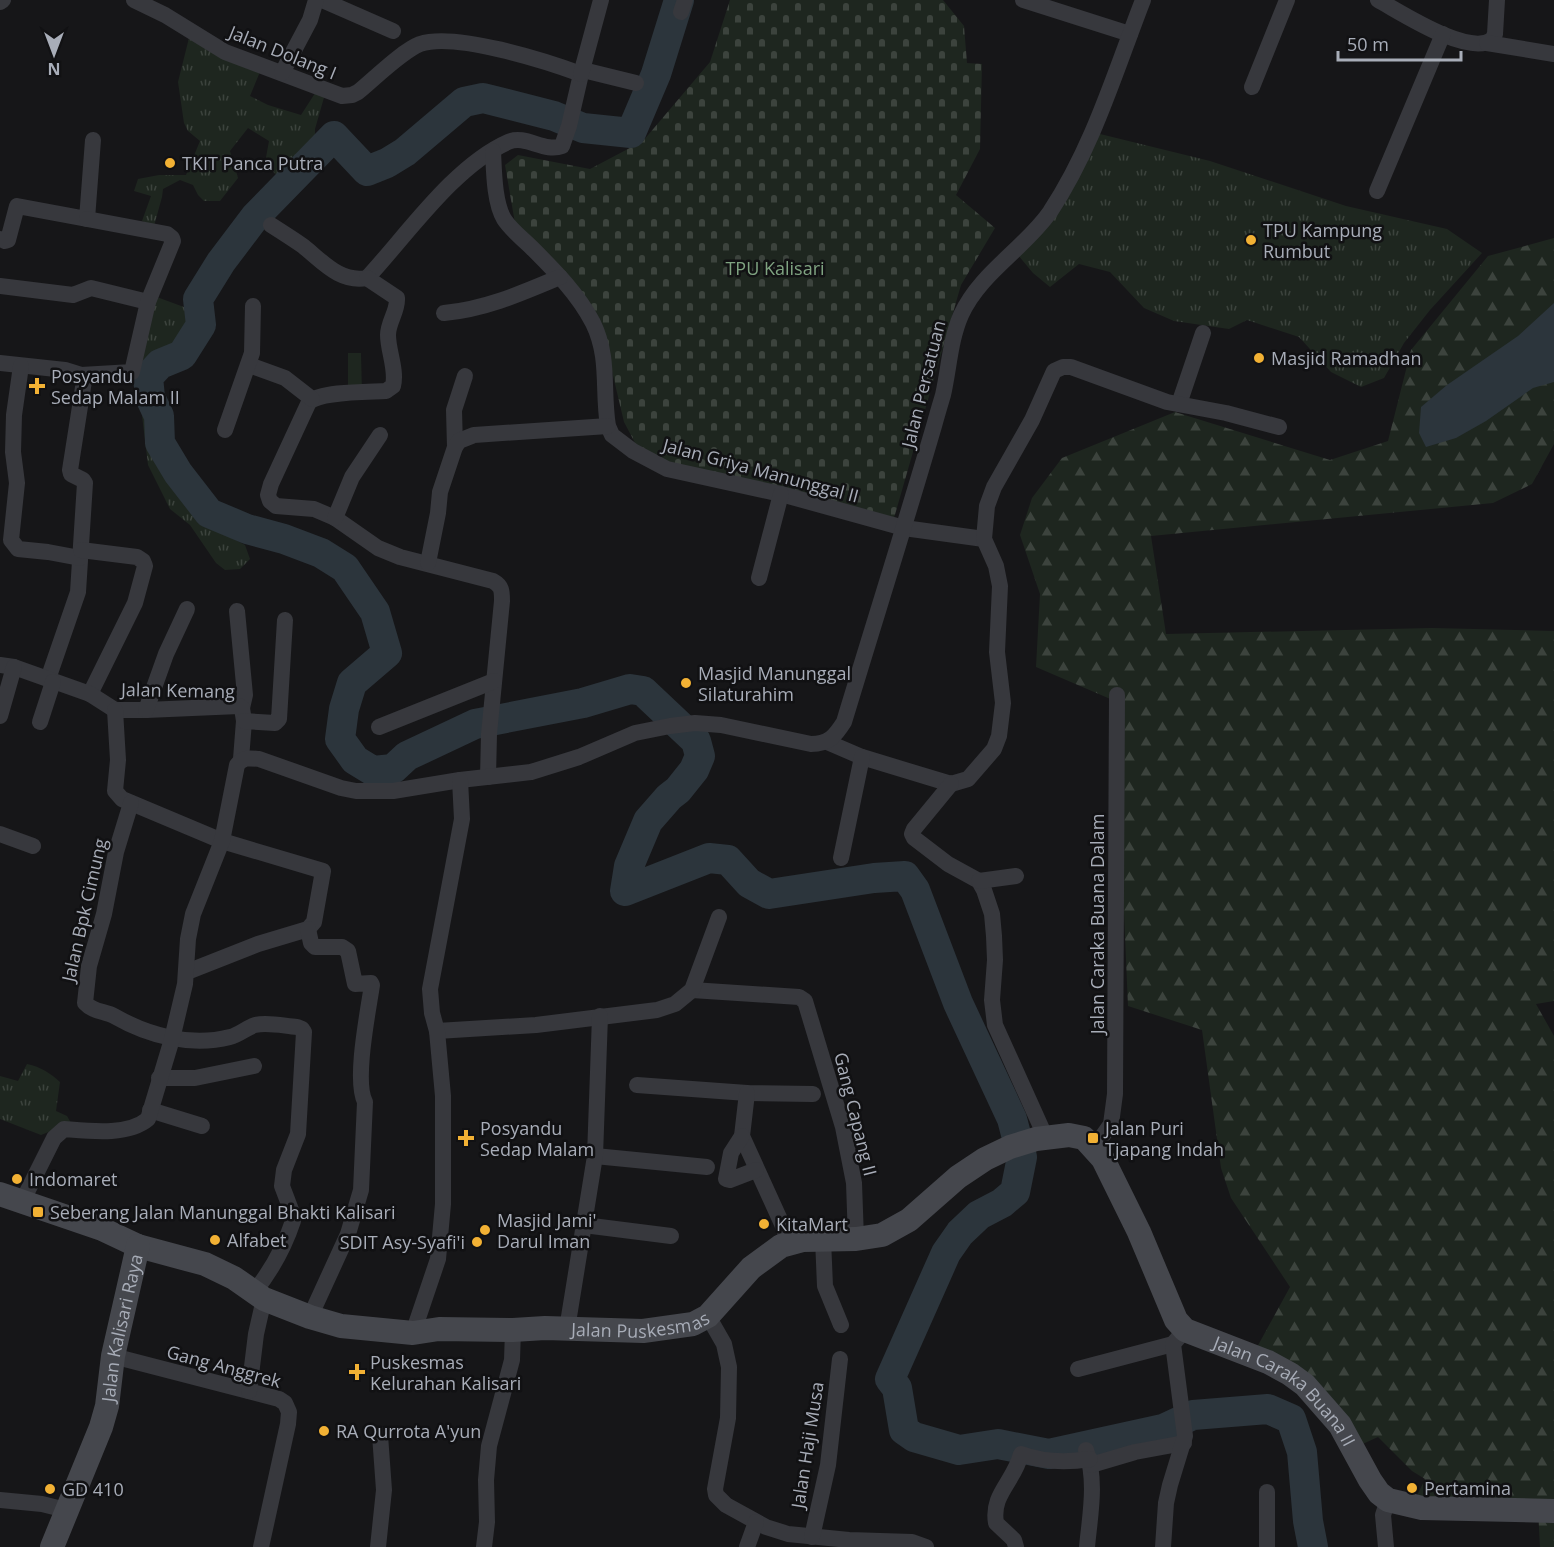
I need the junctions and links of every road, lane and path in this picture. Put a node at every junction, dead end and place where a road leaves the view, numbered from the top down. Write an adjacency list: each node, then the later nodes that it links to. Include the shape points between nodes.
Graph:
1 (134, 0): 16 (street, Jalan Dolang I, via 225,52)
2 (316, 0): 16 (street)
3 (322, 0): 10 (street)
4 (601, 0): 15 (street)
5 (1023, 0): 11 (street)
6 (1143, 0): 11 (street, Jalan Persatuan)
7 (1287, 0): 18 (street)
8 (1377, 0): 12 (street)
9 (1497, 0): 13 (street, via 1496,27)
10 (393, 31)
11 (1130, 34): 46 (street, Jalan Persatuan, via 1094,129 1049,213 987,278 962,315)
12 (1443, 34): 13 (street, via 1465,42); 21 (street)
13 (1490, 42): 14 (street)
14 (1554, 54)
15 (582, 72): 16 (street, Jalan Dolang I, via 507,50 429,42 411,49 352,95 342,96); 17 (street); 20 (street, via 562,146 518,140)
16 (282, 73)
17 (636, 83)
18 (1252, 87)
19 (93, 140): 22 (street)
20 (493, 151): 25 (street, via 504,219); 26 (street, via 456,179)
21 (1377, 191)
22 (87, 219): 24 (street, via 17,206 8,240); 28 (street, via 172,238)
23 (271, 225): 26 (street, via 337,274)
24 (0, 239)
25 (560, 277): 30 (street, via 496,304); 39 (street, via 581,301 602,346)
26 (367, 278): 37 (street, via 398,298 388,332 393,386 386,391)
27 (0, 286): 28 (street, via 73,295 91,288)
28 (148, 303): 35 (street, via 132,372)
29 (253, 306): 33 (street, via 254,338)
30 (444, 313)
31 (1203, 333): 38 (street)
32 (0, 363): 34 (street)
33 (249, 365): 37 (street, via 285,378); 41 (street)
34 (21, 366): 35 (street); 48 (street, via 14,415 16,483 11,540 18,549)
35 (81, 375): 48 (street, via 84,381 69,470 85,483)
36 (465, 376): 43 (street, via 454,410)
37 (312, 399): 45 (street, via 268,495 276,506 314,508)
38 (1179, 404): 40 (street); 47 (street, via 1071,367 1057,368 990,495)
39 (608, 426): 43 (street, via 474,435); 44 (street, Jalan Griya Manunggal II, via 612,435 633,451 667,469)
40 (1279, 427)
41 (225, 430)
42 (380, 435): 45 (street, via 352,477)
43 (454, 447): 49 (street, via 440,492)
44 (781, 494): 46 (street, Jalan Griya Manunggal II); 50 (street)
45 (335, 518): 49 (street, via 378,548)
46 (904, 528): 47 (street, Jalan Griya Manunggal II); 65 (street, Jalan Persatuan, via 844,722)
47 (984, 538): 70 (street, via 1000,586 997,652 1002,714 998,742 990,754 968,779)
48 (80, 554): 55 (street, via 78,592); 57 (street, via 137,556 145,566 135,603)
49 (428, 563): 56 (street, via 500,585)
50 (759, 578)
51 (187, 609): 60 (street)
52 (237, 611): 61 (street, via 245,695)
53 (285, 620): 61 (street, via 279,720 275,723)
54 (7, 666): 55 (street, Jalan Kemang); 62 (street)
55 (51, 680): 57 (street, Jalan Kemang); 63 (street)
56 (494, 681): 64 (street); 68 (street)
57 (90, 694): 59 (street, Jalan Kemang)
58 (1117, 695): 94 (street, Jalan Caraka Buana Dalam, via 1115,1094 1111,1125)
59 (115, 710): 60 (street, Jalan Kemang); 71 (street, via 115,791)
60 (146, 711): 61 (street, Jalan Kemang, via 236,706)
61 (243, 715): 67 (street, Jalan Kemang)
62 (0, 716)
63 (40, 722)
64 (379, 727)
65 (828, 742): 66 (street); 68 (street, via 796,742 695,723 635,733 531,772)
66 (862, 757): 70 (street); 75 (street)
67 (241, 759): 69 (street, via 259,759 357,791 393,791); 73 (street, Jalan Kemang)
68 (488, 777): 69 (street)
69 (460, 780): 83 (street, via 462,819 430,989)
70 (951, 784): 77 (street, via 912,834 931,852)
71 (131, 803): 73 (street); 84 (street, Jalan Bpk Cimung, via 89,966 85,1003 131,1026)
72 (0, 834): 74 (street)
73 (222, 841): 79 (street, via 323,871); 80 (street, Jalan Kemang, via 193,914)
74 (33, 846)
75 (841, 858)
76 (1016, 876): 77 (street)
77 (979, 881): 93 (street, via 992,914 995,1025)
78 (719, 916): 81 (street)
79 (310, 927): 80 (street); 107 (street, via 315,947 342,947 348,951 355,984 372,985 362,1063 361,1096 365,1102 361,1190 348,1234)
80 (187, 972): 84 (street, Jalan Kemang)
81 (692, 990): 82 (street, via 675,1004 657,1010); 102 (street, Gang Capang II, via 799,997 805,1001 843,1127 854,1183)
82 (600, 1016): 83 (street, via 536,1025); 95 (street)
83 (437, 1031): 111 (street, via 443,1096 443,1204 438,1259)
84 (172, 1039): 86 (street, Jalan Kemang); 105 (street, via 228,1038 264,1024 302,1029 297,1134 282,1186 293,1221)
85 (254, 1066): 86 (street, via 195,1078)
86 (159, 1078): 90 (street, Jalan Kemang)
87 (637, 1085): 88 (street)
88 (747, 1093): 89 (street); 92 (street)
89 (813, 1094)
90 (150, 1110): 91 (street); 98 (street, via 148,1119 135,1127 59,1132)
91 (202, 1126)
92 (742, 1136): 97 (street); 97 (street, via 731,1153 726,1179)
93 (1041, 1138): 94 (street, Jalan Puskesmas, via 1076,1135); 102 (street, Jalan Puskesmas, via 1010,1147 967,1171 899,1227 882,1235)
94 (1094, 1148): 112 (street, Jalan Caraka Buana II, via 1139,1232 1176,1320)
95 (595, 1156): 96 (street); 99 (street)
96 (707, 1167)
97 (756, 1170): 103 (street)
98 (11, 1198): 104 (street, Jalan Kalisari Raya, via 102,1229)
99 (584, 1225): 100 (street); 109 (street)
100 (671, 1236)
101 (823, 1239): 102 (street, Jalan Puskesmas); 103 (street, Jalan Puskesmas); 108 (street, via 825,1286)
102 (856, 1239)
103 (789, 1243): 106 (street, Jalan Puskesmas, via 751,1268)
104 (138, 1246): 105 (street, Jalan Puskesmas, via 205,1264); 113 (street, Jalan Kalisari Raya)
105 (259, 1296): 107 (street, Jalan Puskesmas); 116 (street)
106 (708, 1316): 109 (street, Jalan Puskesmas, via 693,1324 656,1330); 125 (street, via 724,1344 729,1366 728,1418 716,1495)
107 (310, 1317): 111 (street, Jalan Puskesmas, via 341,1326)
108 (841, 1325)
109 (567, 1329): 110 (street, Jalan Puskesmas)
110 (513, 1330): 111 (street, Jalan Puskesmas, via 439,1329); 130 (street, via 512,1360 489,1446)
111 (413, 1333)
112 (1179, 1337): 115 (street); 118 (street); 122 (street, Jalan Caraka Buana II, via 1268,1362 1305,1385 1340,1425 1370,1480)
113 (113, 1356): 116 (street, Gang Anggrek); 123 (street, Jalan Kalisari Raya, via 101,1427)
114 (840, 1359): 126 (street, Jalan Haji Musa, via 828,1465)
115 (1078, 1369)
116 (249, 1391): 128 (street, Gang Anggrek, via 279,1399 289,1412)
117 (380, 1434): 129 (street, via 384,1490)
118 (1185, 1440): 119 (street); 135 (street, via 1170,1485)
119 (1089, 1458): 133 (street, via 1072,1462 1021,1454 1012,1478 1000,1493 995,1512 996,1523); 134 (street, via 1092,1493)
120 (1267, 1492): 136 (street)
121 (0, 1500): 123 (street)
122 (1388, 1500): 124 (street, via 1422,1508); 137 (street, via 1383,1515)
123 (66, 1510): 127 (street, Jalan Kalisari Raya)
124 (1554, 1510)
125 (756, 1522): 126 (street, via 775,1531); 131 (street)
126 (812, 1537): 132 (street, via 912,1542)
127 (52, 1547)
128 (261, 1547)
129 (378, 1547)
130 (484, 1547)
131 (747, 1547)
132 (926, 1547)
133 (1016, 1547)
134 (1087, 1547)
135 (1163, 1547)
136 (1267, 1547)
137 (1386, 1547)

